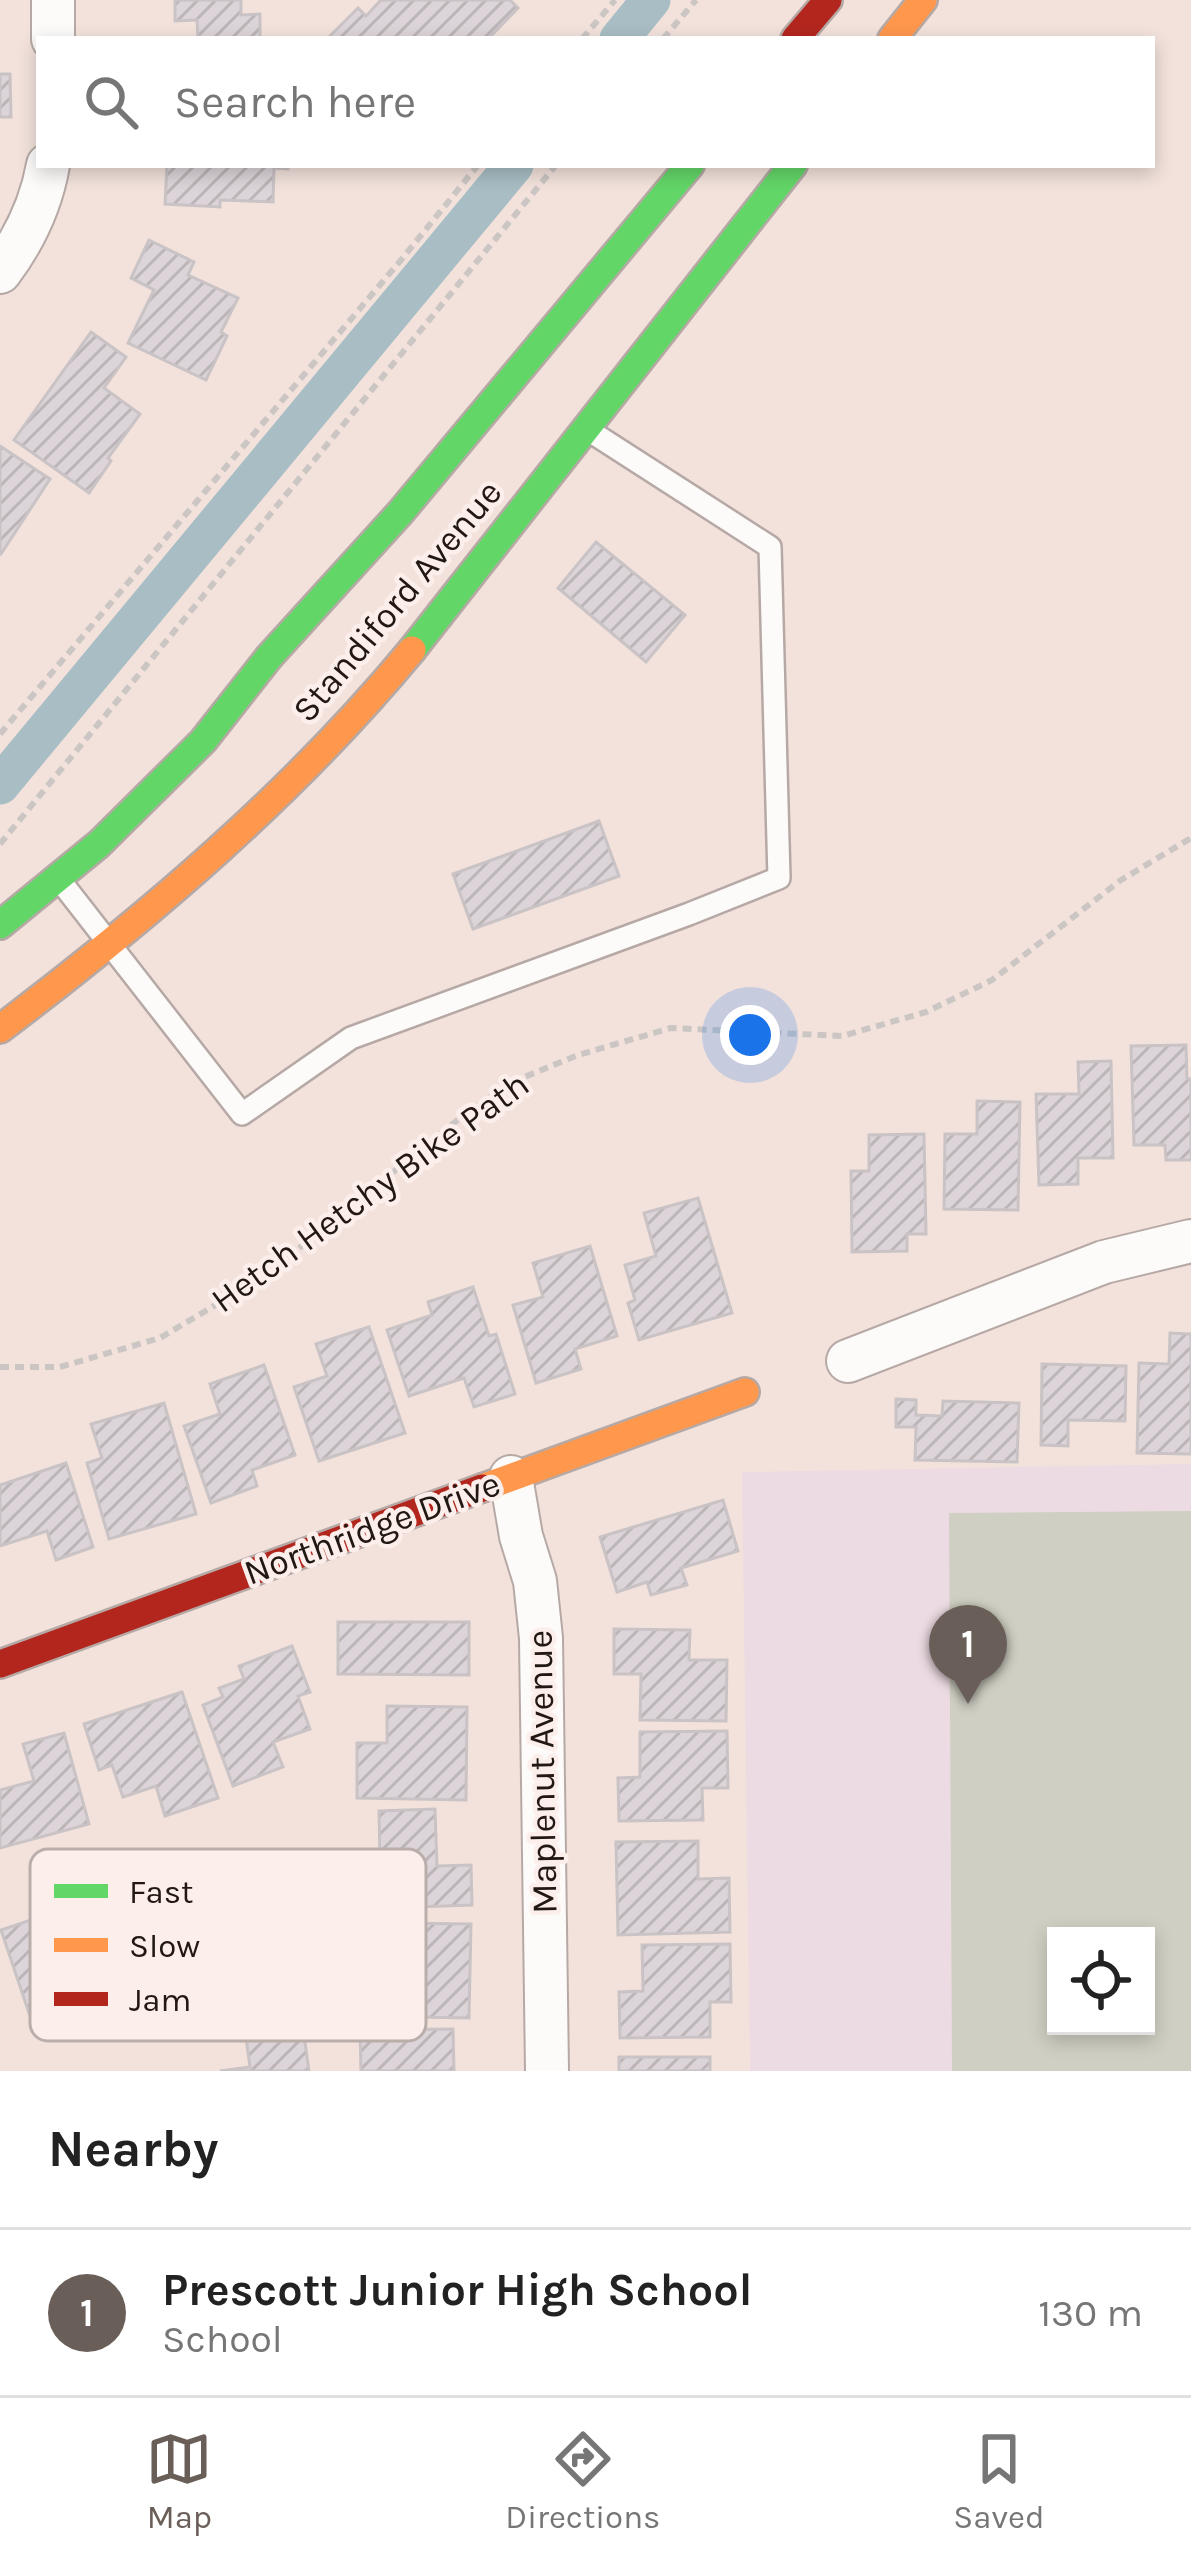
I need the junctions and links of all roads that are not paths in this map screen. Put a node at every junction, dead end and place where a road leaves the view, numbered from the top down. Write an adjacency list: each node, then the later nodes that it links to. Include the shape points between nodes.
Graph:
1 (52, 0): 4 (street)
2 (828, 0): 5 (main road)
3 (923, 0): 6 (main road)
4 (53, 36)
5 (798, 36)
6 (894, 36)
7 (48, 168): 10 (street, via 27,231)
8 (688, 168): 12 (main road, Standiford Avenue, via 203,741)
9 (791, 168): 11 (main road, Standiford Avenue)
10 (0, 272)
11 (585, 428): 14 (main road, Standiford Avenue, via 358,711 277,796); 14 (lane, via 770,547 779,878 351,1038 242,1114)
12 (57, 878): 13 (main road, Standiford Avenue); 14 (lane)
13 (0, 925)
14 (108, 946): 15 (main road, Standiford Avenue)
15 (0, 1029)
16 (1191, 1241): 17 (street, via 1105,1262)
17 (848, 1361)
18 (745, 1393): 19 (main road, Northridge Drive)
19 (512, 1477): 20 (main road, Northridge Drive); 21 (street, Maplenut Avenue, via 541,1638)
20 (0, 1664)
21 (547, 2071)

